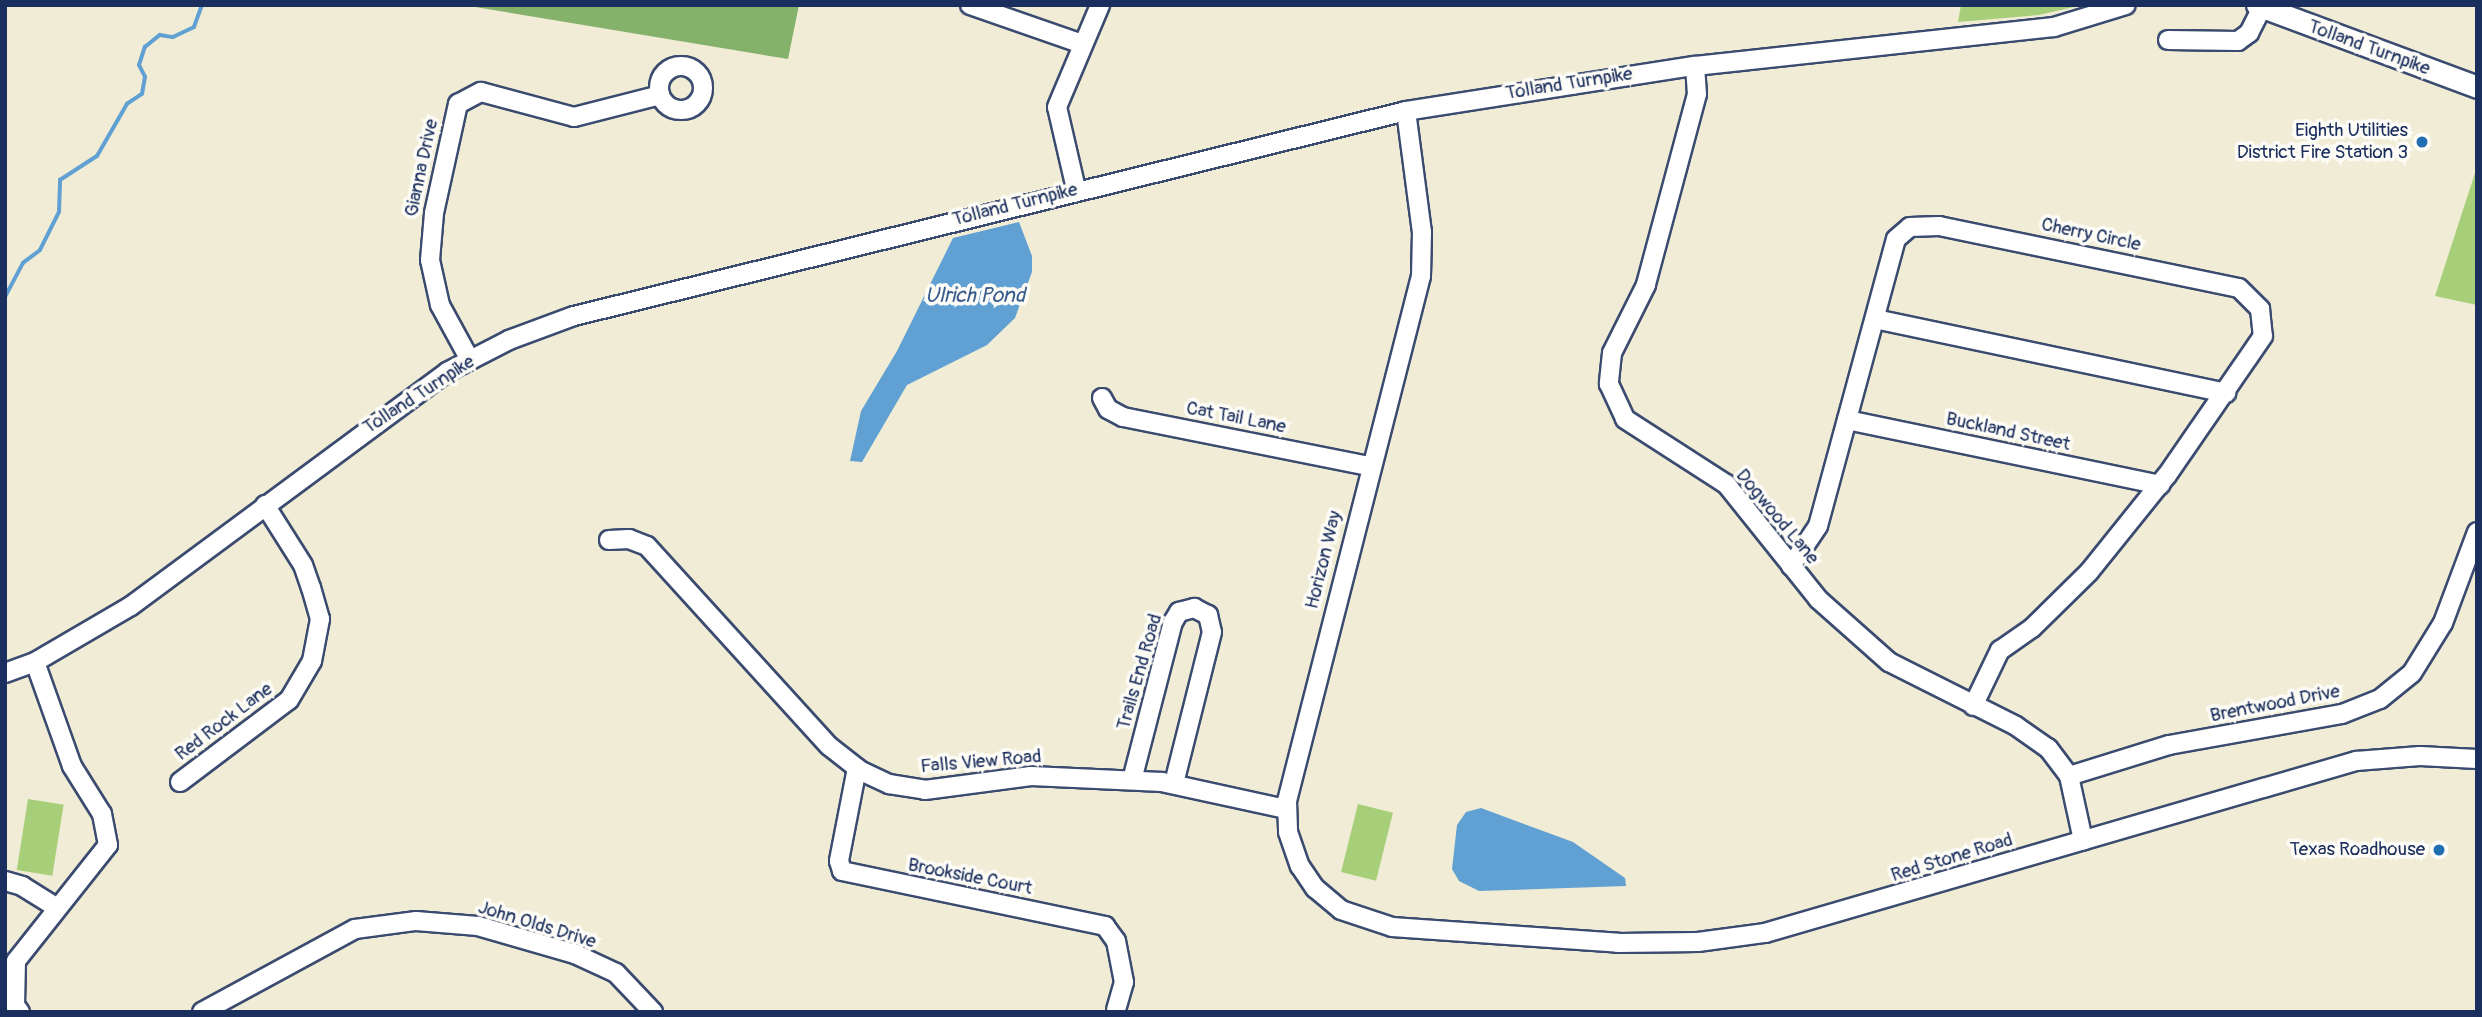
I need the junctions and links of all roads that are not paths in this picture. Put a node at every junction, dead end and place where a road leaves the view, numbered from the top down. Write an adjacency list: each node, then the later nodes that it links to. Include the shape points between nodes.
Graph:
1 (970, 5): 6 (street)
2 (1100, 5): 6 (street)
3 (2126, 5): 7 (street, Tolland Turnpike, via 2054,27)
4 (2259, 6): 5 (street, Tolland Turnpike, via 2249,33 2238,41); 8 (main road, Tolland Turnpike)
5 (2168, 40)
6 (1082, 44): 11 (street, via 1057,107)
7 (1695, 65): 10 (street, Tolland Turnpike); 22 (street, Dogwood Lane, via 1697,93 1658,241 1646,285 1612,353 1609,384 1625,419 1726,484)
8 (2477, 87)
9 (660, 95): 13 (street, Gianna Drive, via 574,117 481,92 458,104 434,212 430,260 440,305)
10 (1406, 111): 11 (street, Tolland Turnpike); 17 (street, Horizon Way, via 1422,264)
11 (1076, 189): 13 (street, Tolland Turnpike, via 573,316)
12 (1875, 319): 14 (street); 14 (street, Cherry Circle, via 1896,239 1910,227 1939,226 2179,274 2239,288 2260,309 2263,337); 16 (street, Cherry Circle)
13 (470, 360): 19 (street, Tolland Turnpike, via 380,417)
14 (2225, 393): 18 (street, Cherry Circle)
15 (1102, 398): 17 (street, Cat Tail Lane, via 1110,410 1123,416)
16 (1847, 420): 18 (street, Buckland Street); 22 (street, Cherry Circle, via 1818,526)
17 (1369, 467): 32 (street, Horizon Way)
18 (2160, 485): 25 (street, Cherry Circle, via 2090,572 2032,628 2000,650)
19 (265, 505): 23 (street, Tolland Turnpike, via 131,606); 30 (street, Red Rock Lane, via 303,565 311,588 320,618 312,661 289,700)
20 (2477, 532): 28 (street, Brentwood Drive, via 2443,623 2412,673 2381,699 2342,714 2169,745)
21 (610, 540): 27 (street, Falls View Road, via 634,540 650,549 821,737)
22 (1791, 566): 25 (street, Dogwood Lane, via 1818,599 1889,662)
23 (35, 662): 24 (street, Tolland Turnpike); 35 (street, via 72,766 102,814 108,845)
24 (5, 673)
25 (1973, 706): 28 (street, Dogwood Lane, via 2017,726 2048,748)
26 (2477, 759): 33 (street, Red Stone Road, via 2420,756 2356,761)
27 (857, 768): 29 (street, Falls View Road, via 888,784 919,790 1031,776); 37 (street, Brookside Court, via 840,870 1105,926 1116,941 1124,982)
28 (2069, 776): 33 (street, Dogwood Lane)
29 (1132, 780): 31 (street, Falls View Road); 31 (street, Trails End Road, via 1172,622 1182,610 1196,608 1209,617 1212,632)
30 (180, 782)
31 (1174, 783): 32 (street, Falls View Road)
32 (1286, 809): 36 (street, Horizon Way, via 1297,860 1329,902 1378,925)
33 (2082, 840): 36 (street, Red Stone Road, via 1765,933 1648,943)
34 (5, 881): 35 (street)
35 (56, 907): 38 (street, via 16,961 15,1005)
36 (1432, 929)
37 (1116, 1010)
38 (20, 1012)
39 (202, 1012): 40 (street, John Olds Drive, via 355,929 416,921 478,926 575,954 616,974)
40 (653, 1012)

